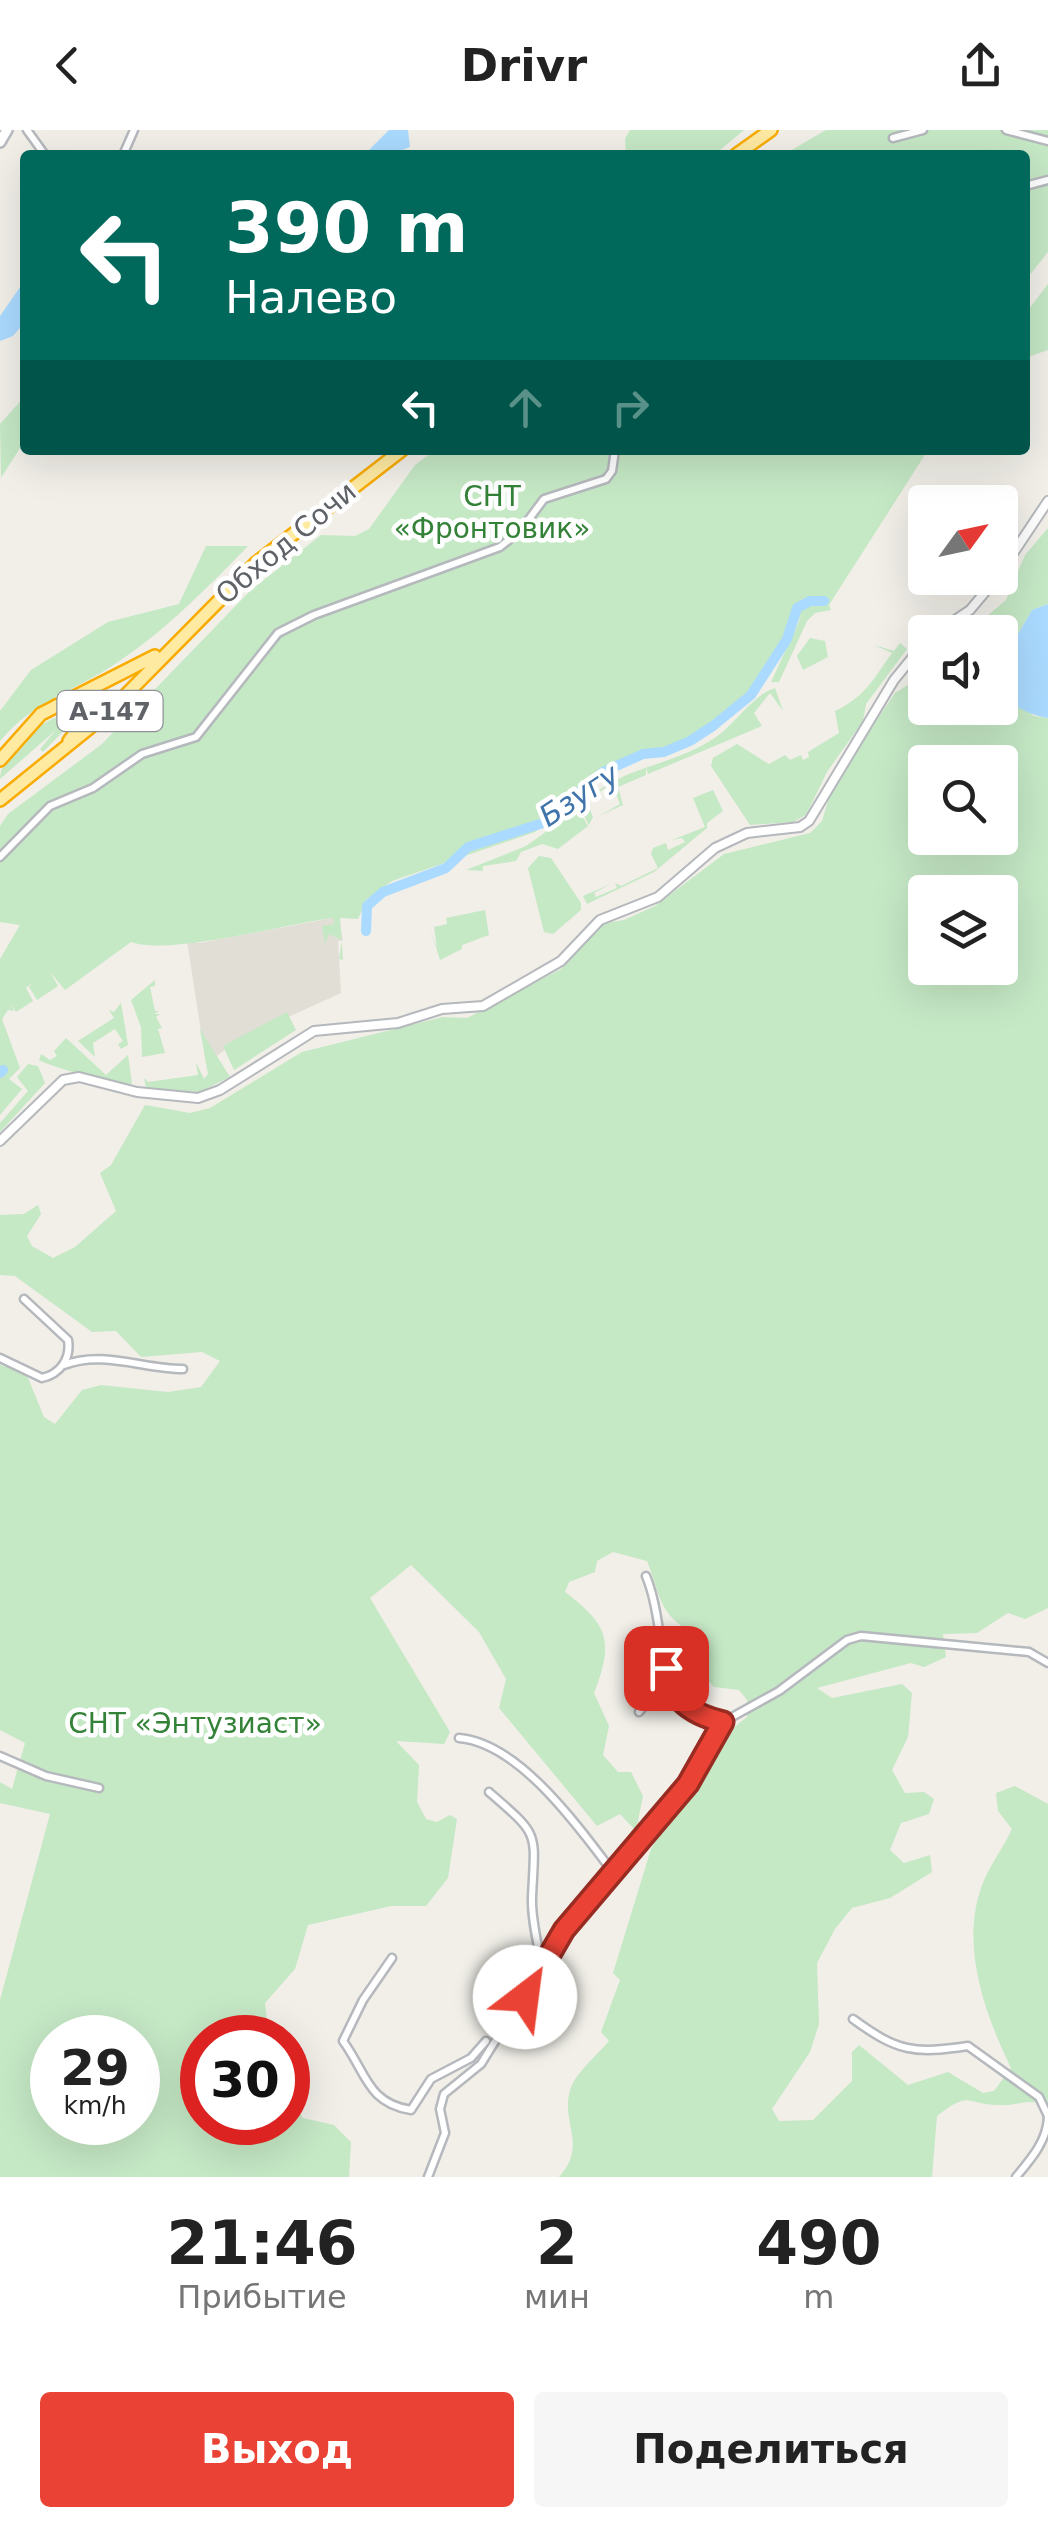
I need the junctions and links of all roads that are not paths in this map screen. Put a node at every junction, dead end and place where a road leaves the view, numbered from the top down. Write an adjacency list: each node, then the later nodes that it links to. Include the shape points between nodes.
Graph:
1 (8, 130): 7 (main road)
2 (771, 130): 8 (highway)
3 (923, 130): 5 (street)
4 (1006, 130): 6 (street)
5 (894, 138)
6 (1048, 141)
7 (0, 142)
8 (743, 150)
9 (395, 455): 15 (highway, Обход Сочи / А-147, via 298,526)
10 (614, 455): 21 (street, via 606,478 544,499 500,547 278,633 196,737 142,754 50,806)
11 (1048, 501): 12 (street)
12 (1018, 545)
13 (982, 595): 14 (street)
14 (962, 615)
15 (176, 642): 17 (highway, Обход Сочи / А-147); 19 (highway, Обход Сочи / А-147, via 79,740)
16 (908, 663): 22 (street, via 809,822 747,833 715,848 658,897 600,920 561,961 483,1006 314,1031 198,1098 63,1080)
17 (50, 708): 18 (highway, Обход Сочи / А-147); 19 (highway, А-147, via 68,706 80,727)
18 (0, 760)
19 (36, 771): 20 (highway, Обход Сочи / А-147)
20 (0, 800)
21 (0, 857)
22 (0, 1140)
23 (24, 1299): 25 (street, via 68,1340)
24 (0, 1358): 25 (street, via 42,1378)
25 (62, 1365): 26 (street, via 108,1358)
26 (183, 1369)
27 (646, 1576): 29 (street, via 660,1615)
28 (1048, 1663): 33 (street, via 1028,1652 861,1636)
29 (666, 1668): 30 (street); 31 (street)
30 (646, 1683)
31 (671, 1686): 32 (street, via 658,1689); 33 (street, via 698,1716)
32 (639, 1712)
33 (723, 1722): 38 (street, via 688,1784)
34 (459, 1738): 38 (street, via 494,1748 525,1773 567,1812)
35 (0, 1756): 36 (street)
36 (99, 1788)
37 (488, 1792): 40 (street, via 526,1824 536,1842 532,1897)
38 (615, 1875): 40 (street, via 564,1930)
39 (392, 1958): 42 (street, via 343,2040 374,2095 411,2110 432,2079 471,2058)
40 (543, 1968): 44 (street, via 481,2064 444,2094 445,2133)
41 (853, 2020): 43 (street, via 904,2050 968,2046 1039,2097)
42 (486, 2040)
43 (1048, 2116): 45 (street, via 1036,2152)
44 (428, 2177)
45 (1016, 2177)

